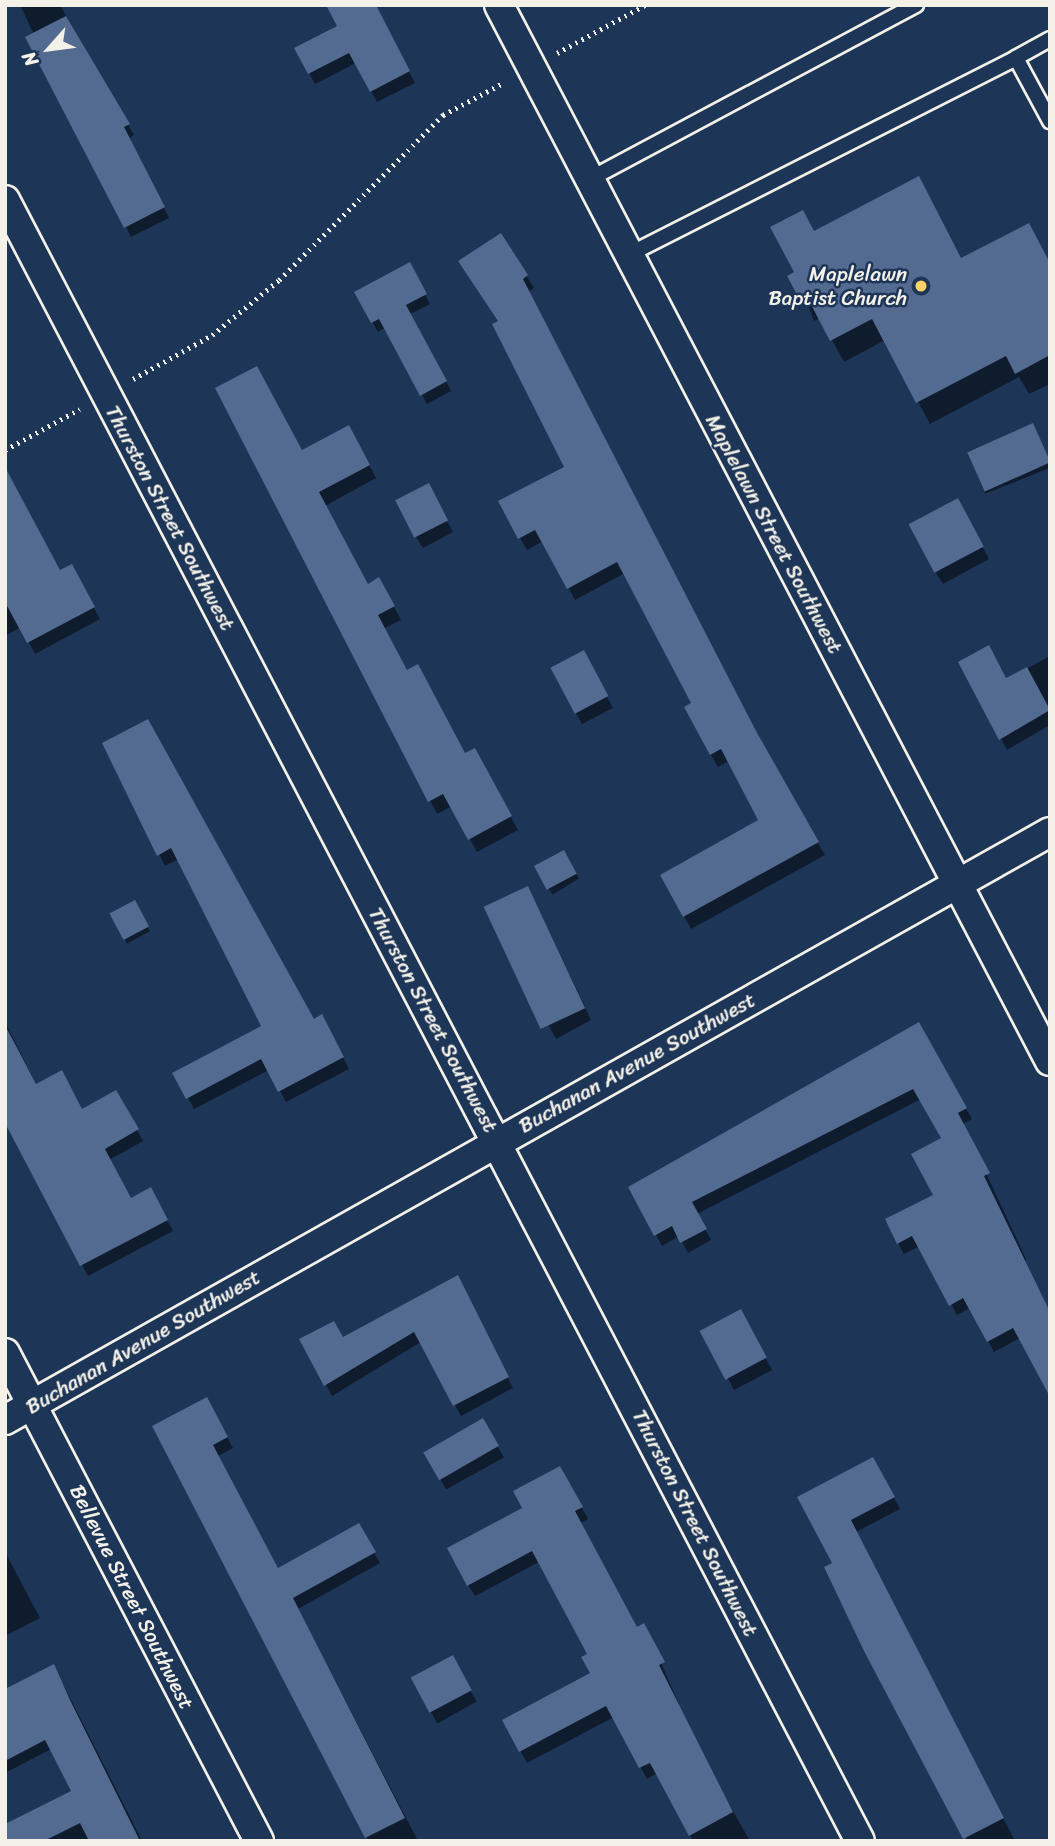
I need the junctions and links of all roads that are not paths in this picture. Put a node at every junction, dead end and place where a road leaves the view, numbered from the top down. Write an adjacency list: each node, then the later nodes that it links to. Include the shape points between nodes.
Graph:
1 (499, 5): 6 (street, Maplelawn Street Southwest)
2 (916, 5): 6 (lane)
3 (1050, 39): 4 (lane)
4 (1016, 58): 5 (lane); 8 (lane)
5 (1050, 121)
6 (588, 180): 8 (street, Maplelawn Street Southwest)
7 (5, 200): 12 (street, Thurston Street Southwest)
8 (628, 255): 10 (street, Maplelawn Street Southwest)
9 (1050, 832): 10 (street, Buchanan Avenue Southwest)
10 (958, 885): 11 (street, Maplelawn Street Southwest); 12 (street, Buchanan Avenue Southwest)
11 (1050, 1061)
12 (496, 1141): 14 (street, Buchanan Avenue Southwest); 17 (street, Thurston Street Southwest)
13 (5, 1353): 14 (street, Bellevue Street Southwest)
14 (32, 1405): 15 (street, Buchanan Avenue Southwest); 16 (street, Bellevue Street Southwest)
15 (5, 1420)
16 (258, 1841)
17 (860, 1841)

